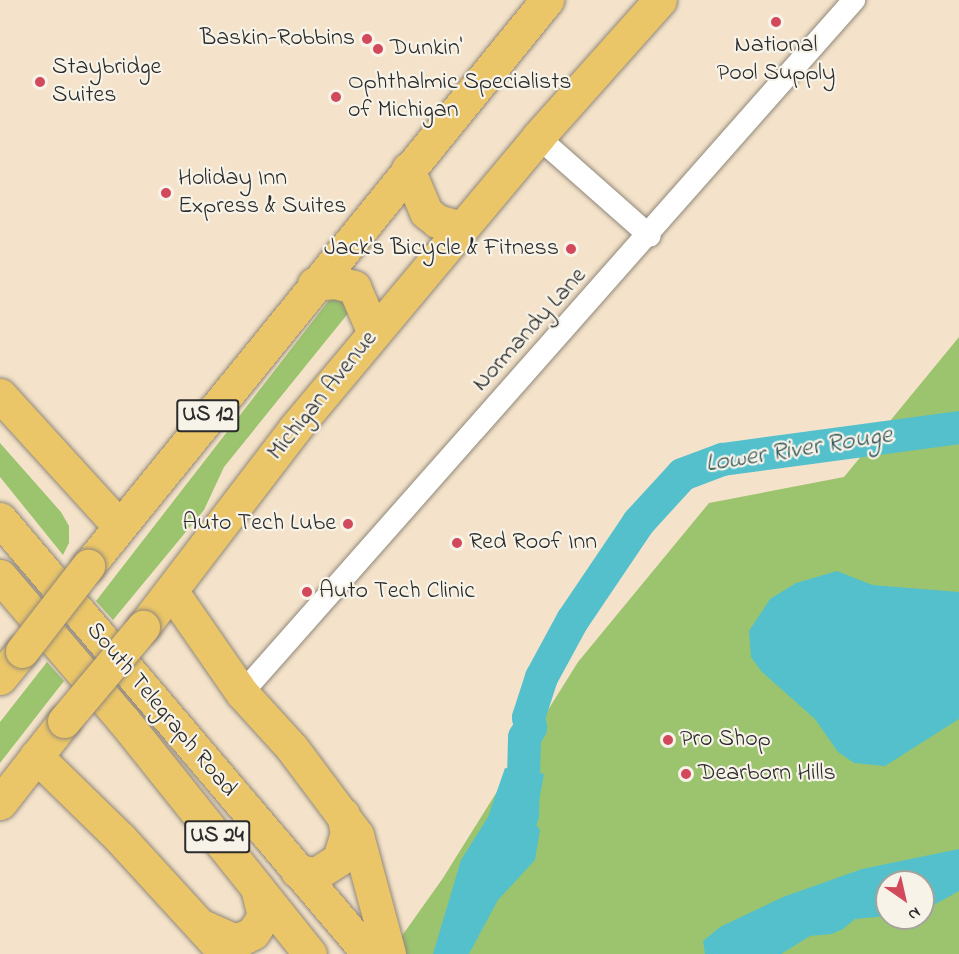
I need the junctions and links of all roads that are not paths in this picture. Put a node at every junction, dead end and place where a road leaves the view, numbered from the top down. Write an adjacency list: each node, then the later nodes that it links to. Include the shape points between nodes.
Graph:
1 (547, 0): 5 (main road, US 12)
2 (660, 0): 4 (main road, Michigan Avenue)
3 (854, 0): 7 (street, Normandy Lane)
4 (537, 137): 6 (main road, Michigan Avenue); 7 (street)
5 (408, 169): 6 (main road, via 426,212 436,221); 8 (main road, US 12)
6 (461, 228): 9 (main road, Michigan Avenue)
7 (650, 236): 16 (street, Normandy Lane)
8 (314, 284): 9 (main road, via 335,282 354,287 363,299); 12 (main road, US 12)
9 (374, 333): 14 (main road, Michigan Avenue, via 248,489)
10 (0, 394): 12 (main road)
11 (0, 519): 20 (main road, South Telegraph Road / US 24)
12 (119, 526): 15 (main road, US 12, bridge)
13 (0, 576): 21 (main road, South Telegraph Road / US 24, via 124,721)
14 (172, 592): 16 (main road); 17 (main road, Michigan Avenue, bridge)
15 (0, 678)
16 (242, 693): 19 (main road)
17 (36, 756): 18 (main road, Michigan Avenue); 22 (main road, via 120,838)
18 (0, 802)
19 (343, 814): 20 (main road, via 347,833 339,859 316,874); 26 (main road, via 366,858)
20 (297, 871): 25 (main road, South Telegraph Road / US 24)
21 (257, 888): 22 (main road, via 264,916 253,933 231,939); 24 (main road, South Telegraph Road / US 24)
22 (200, 925): 23 (main road)
23 (226, 954)
24 (310, 954)
25 (369, 954)
26 (389, 954)

